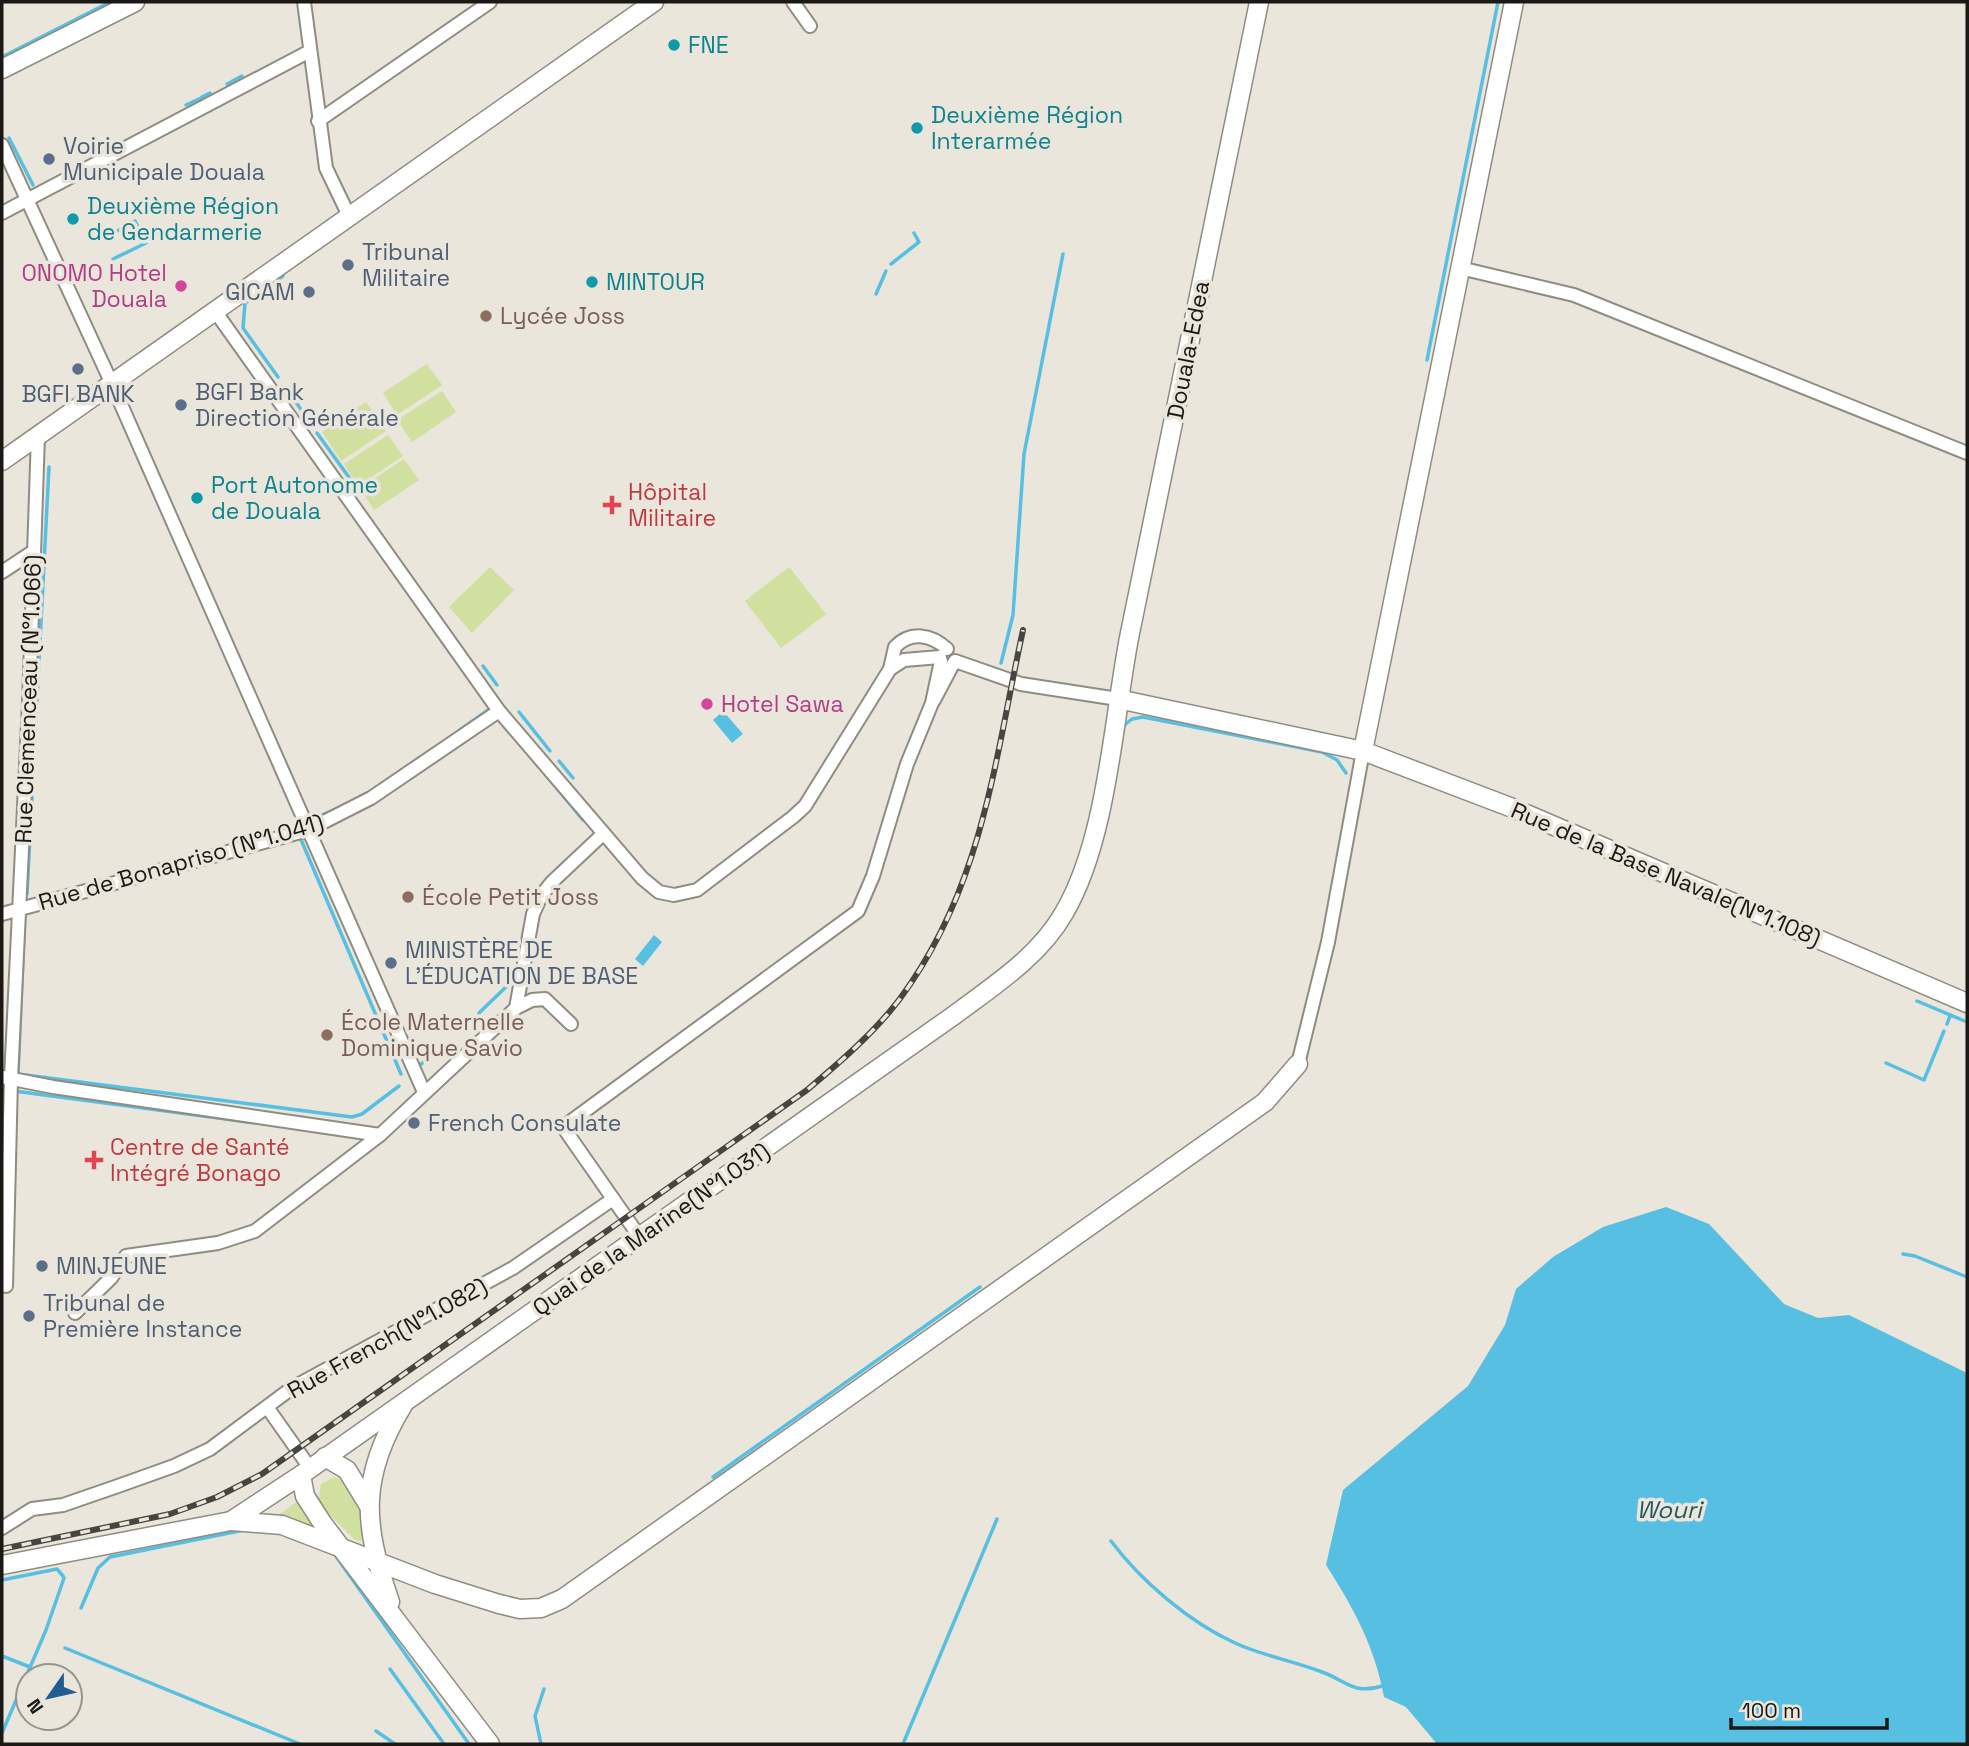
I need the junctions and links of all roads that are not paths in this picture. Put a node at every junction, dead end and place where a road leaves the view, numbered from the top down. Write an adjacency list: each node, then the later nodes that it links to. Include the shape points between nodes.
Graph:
1 (135, 2): 10 (main road)
2 (304, 2): 9 (street)
3 (490, 2): 11 (street)
4 (654, 2): 15 (main road)
5 (793, 2): 8 (street)
6 (1259, 2): 26 (main road, Douala-Edea)
7 (1514, 2): 16 (main road)
8 (810, 26)
9 (310, 51): 11 (street); 13 (street)
10 (2, 69)
11 (318, 121): 15 (street, via 326,168)
12 (2, 145): 13 (street)
13 (29, 198): 14 (street); 18 (street)
14 (2, 213)
15 (349, 216): 17 (main road)
16 (1460, 268): 20 (street, via 1574,295); 28 (main road)
17 (215, 311): 18 (main road); 27 (street)
18 (112, 384): 19 (main road); 29 (street)
19 (38, 436): 21 (main road); 22 (street, Rue Clemenceau (N°1.066))
20 (1967, 453)
21 (2, 461)
22 (34, 551): 23 (street); 31 (street, Rue Clemenceau (N°1.066))
23 (2, 572)
24 (947, 659): 25 (street, via 904,660); 25 (street, via 929,637 910,637 895,647); 26 (street, via 1021,684); 40 (street, via 858,911 563,1127)
25 (890, 668): 30 (street, via 804,807 697,890 674,895 659,892)
26 (1118, 699): 28 (main road); 41 (main road, Quai de la Marine(N°1.031), via 1090,852 1064,913 1047,937 1005,977 953,1016)
27 (499, 711): 29 (street, Rue de Bonapriso (N°1.041), via 371,799); 30 (street)
28 (1363, 751): 33 (main road, Rue de la Base Navale(N°1.108), via 1510,807); 36 (street, via 1328,942)
29 (308, 830): 31 (street, Rue de Bonapriso (N°1.041)); 38 (street)
30 (603, 834): 34 (street, via 541,896 533,914)
31 (19, 909): 32 (street, Rue de Bonapriso (N°1.041)); 37 (street, Rue Clemenceau (N°1.066))
32 (2, 915)
33 (1967, 1003)
34 (516, 1008): 35 (street, via 545,999); 38 (street)
35 (571, 1024)
36 (1298, 1063): 53 (main road, via 1265,1102 562,1599 541,1608 520,1609)
37 (6, 1078): 39 (street); 42 (street, Rue Clemenceau (N°1.066))
38 (424, 1092): 39 (street)
39 (380, 1135): 44 (street, via 255,1231 238,1238 126,1256)
40 (613, 1199): 41 (street); 46 (street, Rue French(N°1.082), via 513,1268 292,1388)
41 (639, 1237): 45 (main road, Quai de la Marine(N°1.031))
42 (4, 1257): 43 (street, Rue Clemenceau (N°1.066))
43 (6, 1286)
44 (75, 1313)
45 (407, 1399): 47 (main road, Quai de la Marine(N°1.031)); 49 (main road, via 380,1444 372,1471)
46 (267, 1407): 48 (street); 51 (street, Rue French(N°1.082), via 210,1449 174,1466 63,1505 32,1509)
47 (325, 1457): 48 (main road, Quai de la Marine(N°1.031)); 49 (main road, via 354,1478)
48 (306, 1472): 50 (main road, Quai de la Marine(N°1.031)); 52 (main road, via 312,1508)
49 (370, 1510): 53 (main road)
50 (231, 1521): 52 (main road, via 282,1525); 54 (main road, Quai de la Marine(N°1.031))
51 (2, 1528)
52 (339, 1545): 53 (main road); 55 (main road)
53 (378, 1562): 55 (main road)
54 (2, 1565)
55 (395, 1616): 56 (main road)
56 (490, 1744)

